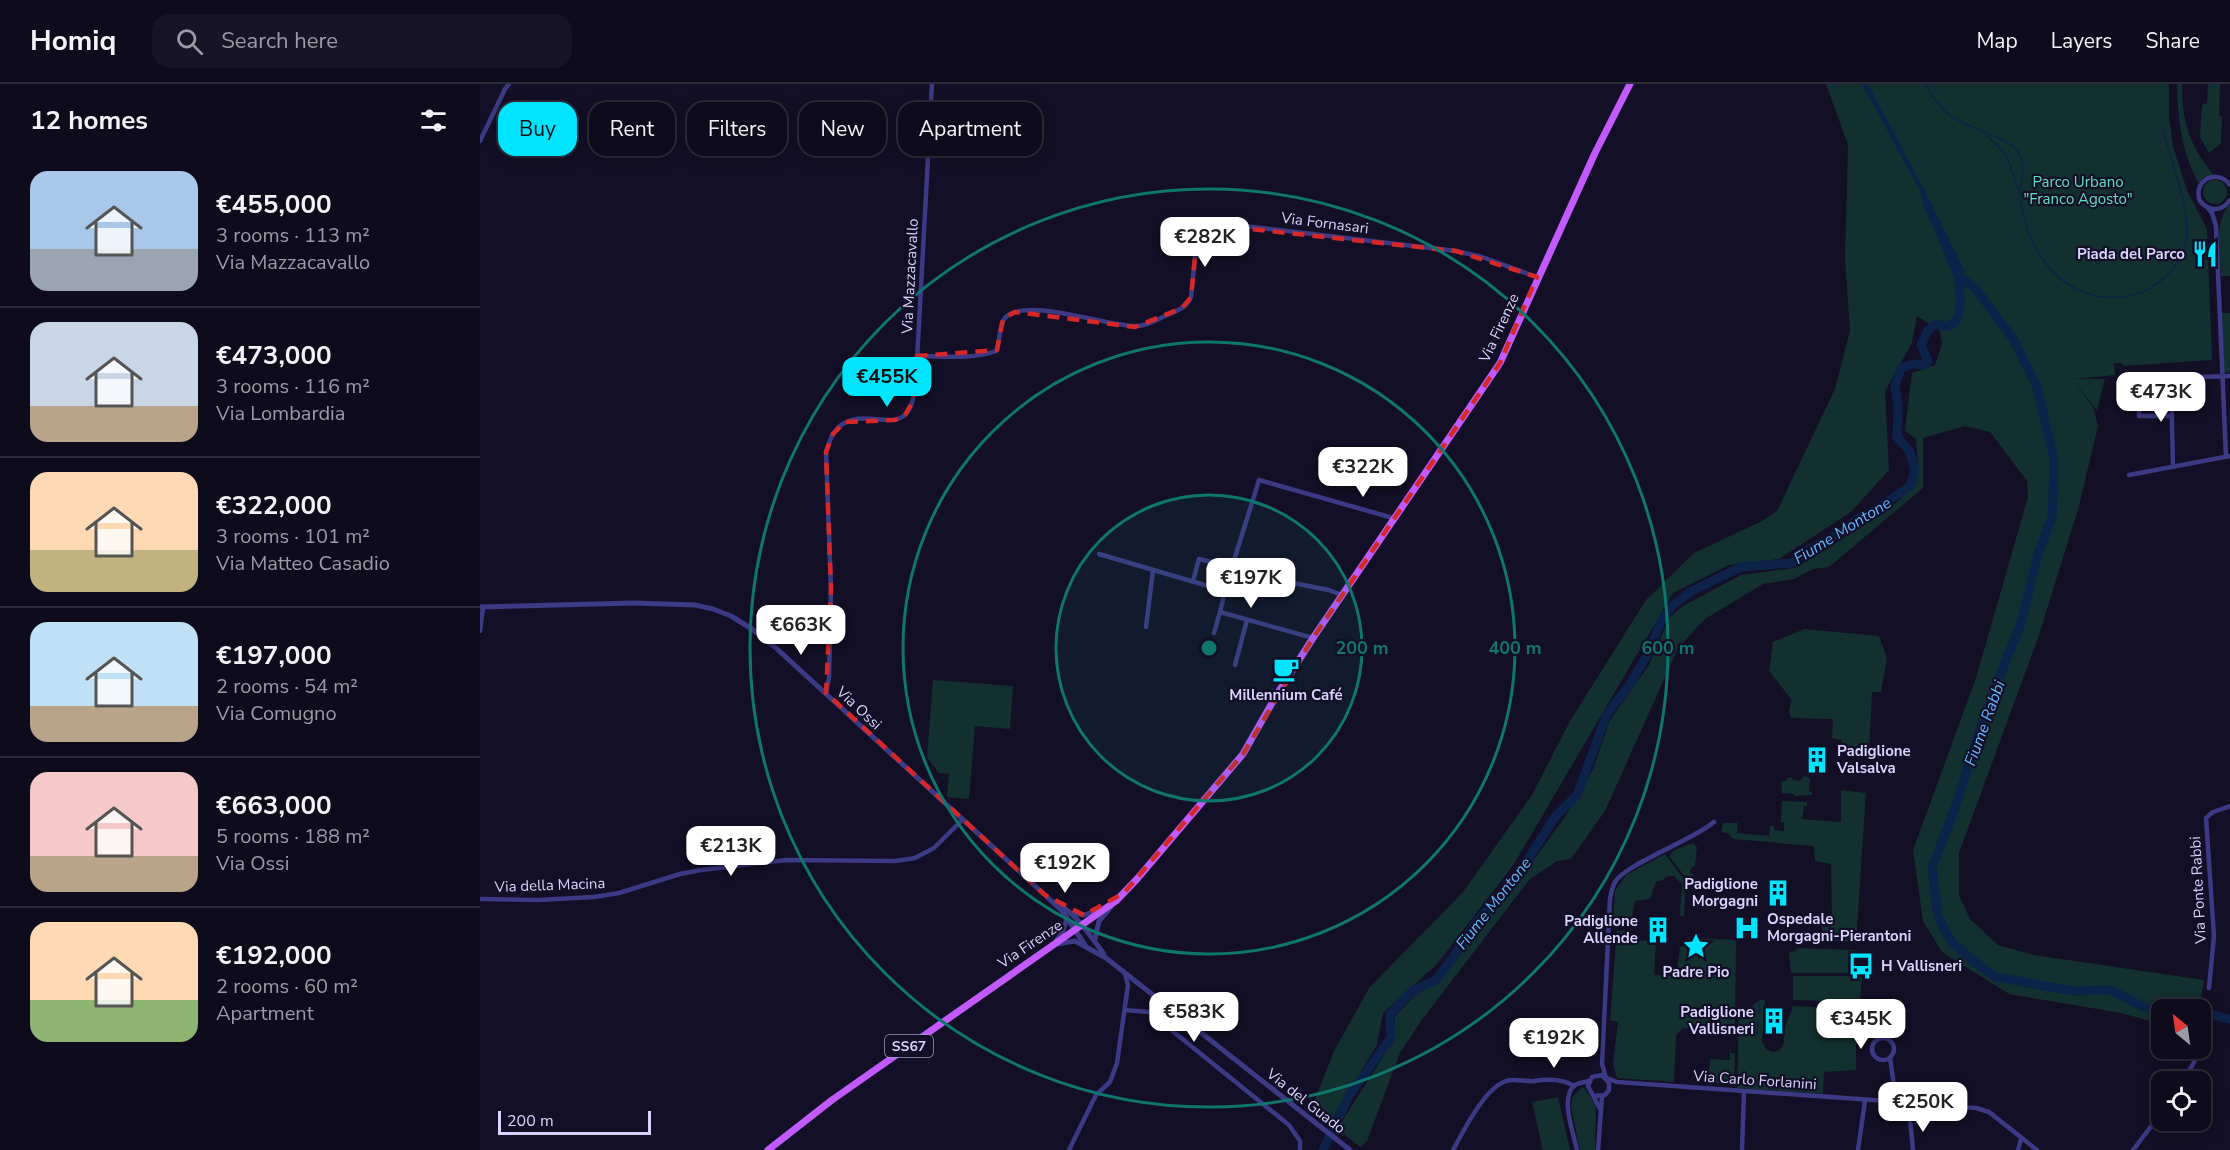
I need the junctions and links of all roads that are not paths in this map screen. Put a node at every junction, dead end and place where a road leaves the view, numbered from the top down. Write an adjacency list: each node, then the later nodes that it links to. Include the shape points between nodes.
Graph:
1 (509, 84): 4 (street)
2 (932, 84): 11 (street, Via Mazzacavallo)
3 (1630, 84): 10 (main road, Via Firenze)
4 (480, 141)
5 (2230, 185): 7 (street, via 2217,176 2202,182 2198,197)
6 (2230, 200): 8 (street)
7 (2208, 208): 8 (street); 9 (street)
8 (2221, 209): 9 (street)
9 (2216, 226): 12 (street)
10 (1537, 277): 11 (street, Via Fornasari, via 1456,251 1213,225 1200,229 1197,237 1189,303 1145,325 1135,327 1026,309 1003,320 996,351 966,356); 21 (main road, Via Firenze, via 1500,363)
11 (917, 356): 37 (street, Via Mazzacavallo, via 913,401 905,415 895,420 860,418 845,422 833,434 826,452 831,589 830,678)
12 (2222, 376): 13 (street); 14 (street); 18 (street)
13 (2230, 376)
14 (2171, 378): 15 (street); 16 (street)
15 (2119, 380)
16 (2172, 406): 17 (street); 17 (street, via 2139,407 2139,416)
17 (2172, 416): 19 (street)
18 (2228, 457): 19 (street)
19 (2173, 467): 20 (street)
20 (2128, 476)
21 (1393, 518): 23 (street, via 1259,480); 28 (main road, Via Firenze)
22 (1099, 554): 24 (street)
23 (1232, 567): 26 (street, via 1199,559); 27 (street)
24 (1153, 570): 26 (street); 32 (street)
25 (1277, 580): 28 (street)
26 (1193, 581): 27 (street)
27 (1225, 591): 30 (street)
28 (1342, 595): 35 (main road, Via Firenze)
29 (482, 607): 33 (street, Via Ossi); 37 (street, Via Ossi, via 679,603 712,609 752,629)
30 (1220, 612): 31 (street); 34 (street)
31 (1247, 620): 35 (street); 36 (street)
32 (1146, 627)
33 (480, 631)
34 (1214, 633)
35 (1313, 638): 43 (main road, Via Firenze, via 1243,754)
36 (1235, 665)
37 (826, 693): 39 (street, Via Ossi)
38 (2230, 806): 53 (street, Via Ponte Rabbi, via 2206,818 2214,936)
39 (962, 820): 41 (street, Via Ossi); 42 (street, Via della Macina, via 933,848 915,858 786,860 680,874 594,897)
40 (1714, 822): 57 (street, via 1615,880 1610,900)
41 (1046, 895): 44 (street, Via Ossi); 45 (street, Via Ossi)
42 (480, 899)
43 (1116, 901): 44 (street, via 1093,913); 46 (main road, Via Firenze); 48 (street, via 1099,921)
44 (1072, 912): 46 (street, Via Ossi)
45 (1067, 919): 47 (street, Via Ossi); 49 (street)
46 (1083, 925): 47 (main road, Via Firenze); 48 (street, Via del Guado)
47 (1075, 930): 49 (main road, Via Firenze / SS67); 50 (street, Via del Guado)
48 (1095, 939): 51 (street, Via del Guado)
49 (1053, 945): 50 (street, via 1067,941); 77 (main road, Via Firenze / SS67, via 832,1100)
50 (1085, 945): 51 (street, Via del Guado)
51 (1106, 958): 52 (street, Via del Guado)
52 (1125, 974): 54 (street); 80 (street, Via del Guado)
53 (2209, 988)
54 (1125, 1010): 78 (street, via 1117,1064 1110,1082 1096,1095); 79 (street, Via del Guado, via 1149,1012 1289,1125 1300,1142)
55 (1890, 1058): 56 (street); 56 (street, via 1891,1044 1877,1039 1872,1045 1873,1053 1876,1059); 58 (street)
56 (1884, 1061): 58 (street)
57 (1603, 1068): 59 (street); 60 (street)
58 (1893, 1073): 66 (street, via 1895,1089)
59 (1600, 1075): 60 (street); 61 (street)
60 (1607, 1080): 63 (street, Via Carlo Forlanini); 65 (street, via 1608,1093)
61 (1588, 1083): 62 (street); 64 (street, via 1589,1092)
62 (1577, 1085): 81 (street, via 1563,1080 1505,1081 1478,1106); 82 (street, via 1567,1104)
63 (1744, 1091): 67 (street, Via Carlo Forlanini); 84 (street)
64 (1595, 1096): 65 (street); 70 (street)
65 (1602, 1097): 70 (street)
66 (1903, 1100): 68 (street, Via Carlo Forlanini); 69 (street, via 1911,1099); 71 (street)
67 (1865, 1101): 68 (street, Via Carlo Forlanini); 85 (street)
68 (1891, 1101): 71 (street)
69 (1914, 1103): 72 (street); 75 (street, via 1983,1109 2000,1118)
70 (1600, 1109): 83 (street)
71 (1903, 1110): 72 (street); 73 (street)
72 (1912, 1111): 73 (street)
73 (1910, 1119): 86 (street)
74 (2151, 1126): 89 (street)
75 (2021, 1139): 76 (street); 87 (street)
76 (2030, 1146): 87 (street); 88 (street)
77 (768, 1150)
78 (1069, 1150)
79 (1300, 1150)
80 (1350, 1150)
81 (1452, 1150)
82 (1578, 1150)
83 (1598, 1150)
84 (1742, 1150)
85 (1858, 1150)
86 (1914, 1150)
87 (2019, 1150)
88 (2037, 1150)
89 (2133, 1150)

